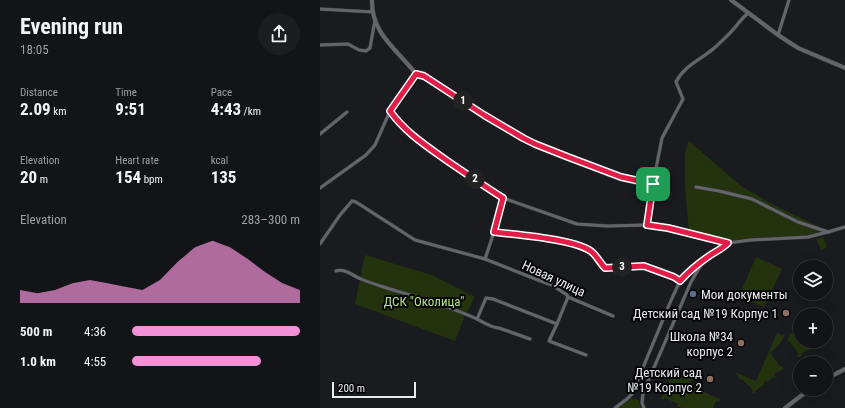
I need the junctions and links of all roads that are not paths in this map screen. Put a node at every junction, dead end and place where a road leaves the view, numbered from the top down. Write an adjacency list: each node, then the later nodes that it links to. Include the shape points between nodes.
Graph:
1 (372, 0): 5 (street)
2 (731, 0): 6 (street)
3 (790, 0): 8 (street)
4 (320, 9): 5 (street)
5 (373, 12): 7 (street)
6 (748, 13): 8 (street); 16 (street, via 730,34 679,75 676,82 682,99 662,138)
7 (375, 20): 9 (street, via 370,48 366,51 348,44); 11 (street, via 384,38)
8 (778, 36): 10 (street, via 798,48)
9 (320, 45)
10 (845, 68)
11 (416, 74): 12 (street); 16 (street, via 424,76 535,144 621,177)
12 (390, 111): 17 (street, via 375,145 366,155); 20 (street, via 396,120 422,143)
13 (347, 112): 14 (street)
14 (320, 134)
15 (320, 184): 17 (street)
16 (653, 184): 21 (street)
17 (325, 185): 19 (street)
18 (696, 187): 24 (street, via 752,199 798,222)
19 (320, 188)
20 (503, 198): 21 (street, via 577,224); 23 (street)
21 (647, 225): 25 (street)
22 (845, 227): 24 (street)
23 (494, 232): 27 (street); 30 (street, via 576,244 593,253 605,268 644,266)
24 (828, 232): 25 (street, via 808,237)
25 (728, 243): 28 (street)
26 (320, 244): 27 (street, Новая улица, via 352,201 415,240)
27 (485, 259): 31 (street, Новая улица, via 552,285)
28 (703, 261): 30 (street); 41 (street, via 691,282 643,393)
29 (336, 271): 33 (street, via 345,271 361,279)
30 (680, 281): 40 (street, via 632,394)
31 (568, 297): 32 (street, Новая улица); 34 (street)
32 (613, 316)
33 (477, 319): 34 (street, via 486,298); 35 (street)
34 (557, 324): 36 (street, via 549,341)
35 (530, 339)
36 (586, 355)
37 (845, 369): 38 (street)
38 (833, 375)
39 (801, 396): 42 (street)
40 (615, 408)
41 (644, 408)
42 (785, 408)

